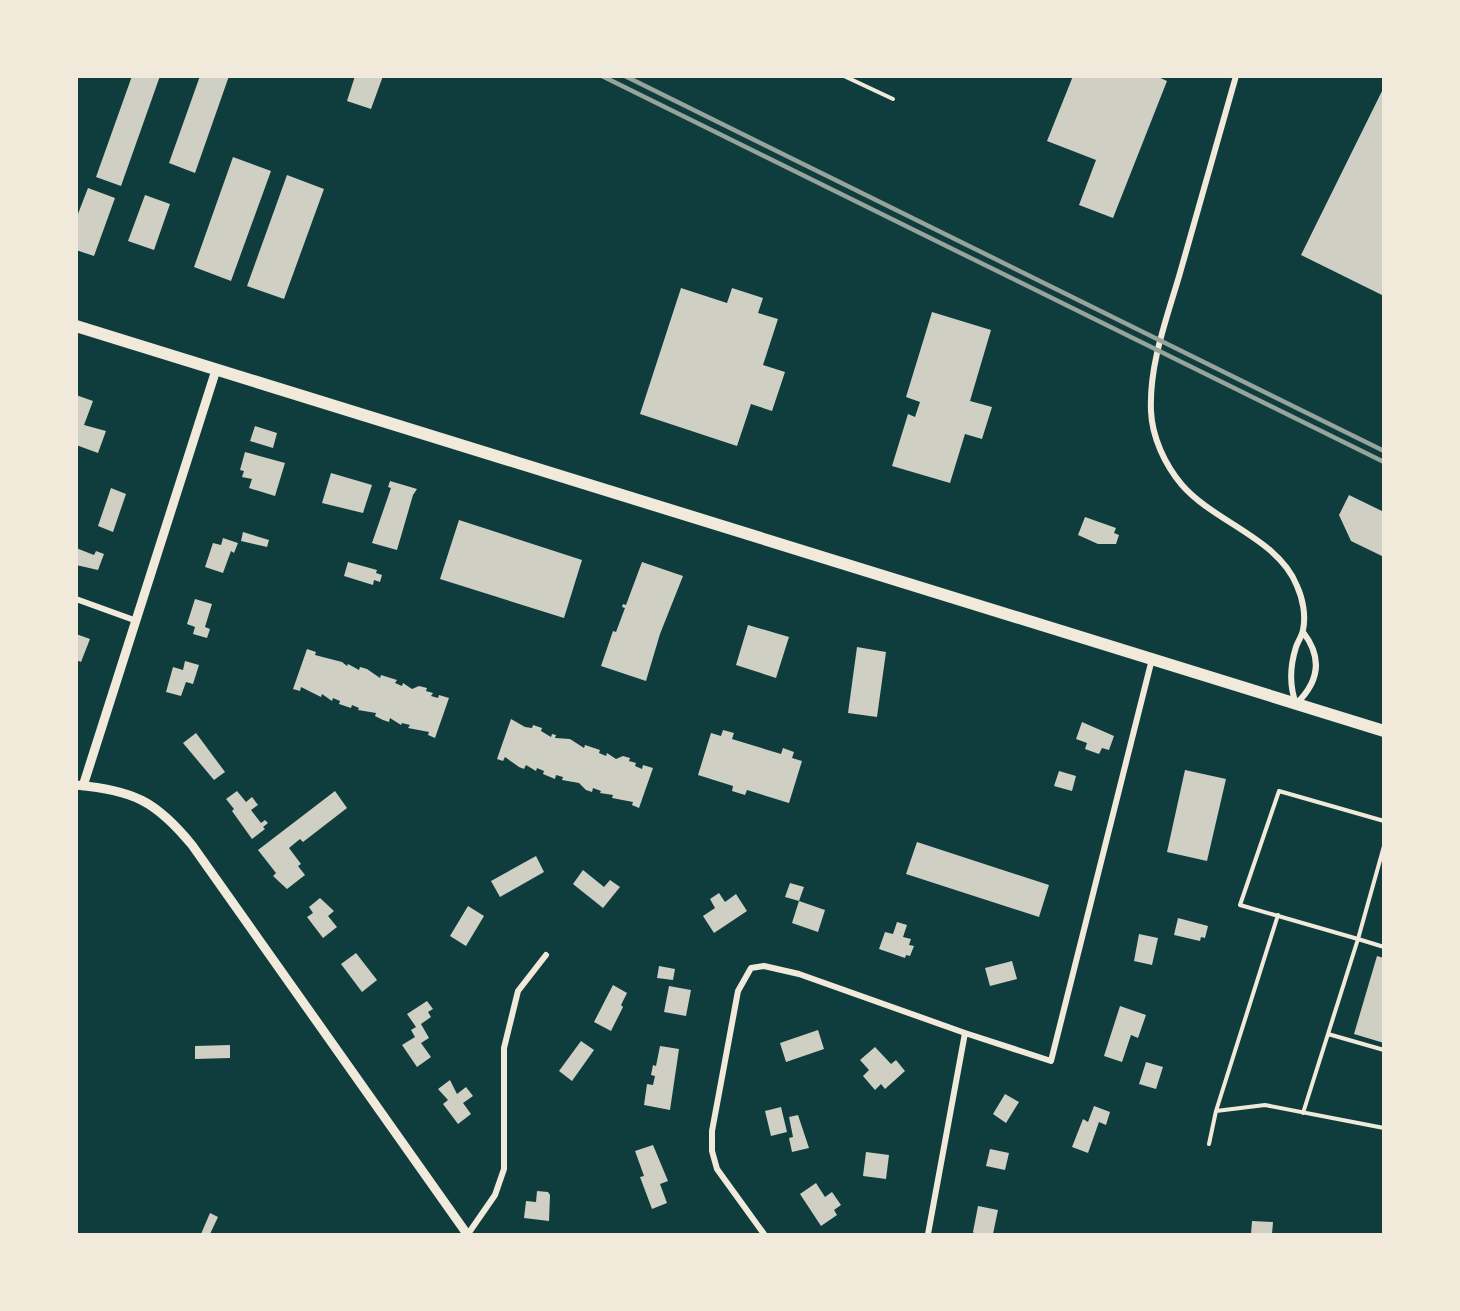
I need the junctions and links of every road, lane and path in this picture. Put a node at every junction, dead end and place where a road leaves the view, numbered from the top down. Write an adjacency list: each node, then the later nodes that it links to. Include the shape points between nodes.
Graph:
1 (844, 76): 3 (lane)
2 (1236, 76): 8 (street, via 1169,310 1151,386 1151,412 1155,437 1182,485 1202,504 1274,553 1288,568 1302,600)
3 (893, 99)
4 (76, 326): 5 (main road)
5 (216, 370): 7 (street); 9 (main road)
6 (76, 599): 7 (street)
7 (134, 620): 12 (street)
8 (1303, 632): 10 (street, via 1294,651 1290,681); 10 (street, via 1317,657 1316,676)
9 (1152, 659): 10 (main road); 21 (street, via 1051,1061)
10 (1296, 704): 11 (main road)
11 (1383, 731)
12 (80, 785): 28 (street, via 121,790 150,803 173,822)
13 (1383, 821): 17 (lane, via 1279,791 1240,905)
14 (1383, 846): 15 (lane)
15 (1377, 869): 16 (lane); 18 (lane)
16 (1383, 871)
17 (1278, 915): 18 (lane); 24 (lane)
18 (1358, 939): 19 (lane); 22 (lane)
19 (1383, 947)
20 (546, 955): 28 (street, via 518,991 504,1048 504,1169 495,1195)
21 (965, 1033): 29 (street, via 799,974 764,966 751,968 738,991 712,1131 712,1151 717,1169); 30 (street)
22 (1328, 1034): 23 (lane); 25 (lane)
23 (1383, 1050)
24 (1216, 1111): 25 (lane, via 1265,1106); 27 (lane)
25 (1303, 1113): 26 (lane)
26 (1383, 1128)
27 (1209, 1144)
28 (468, 1234)
29 (764, 1234)
30 (928, 1234)

